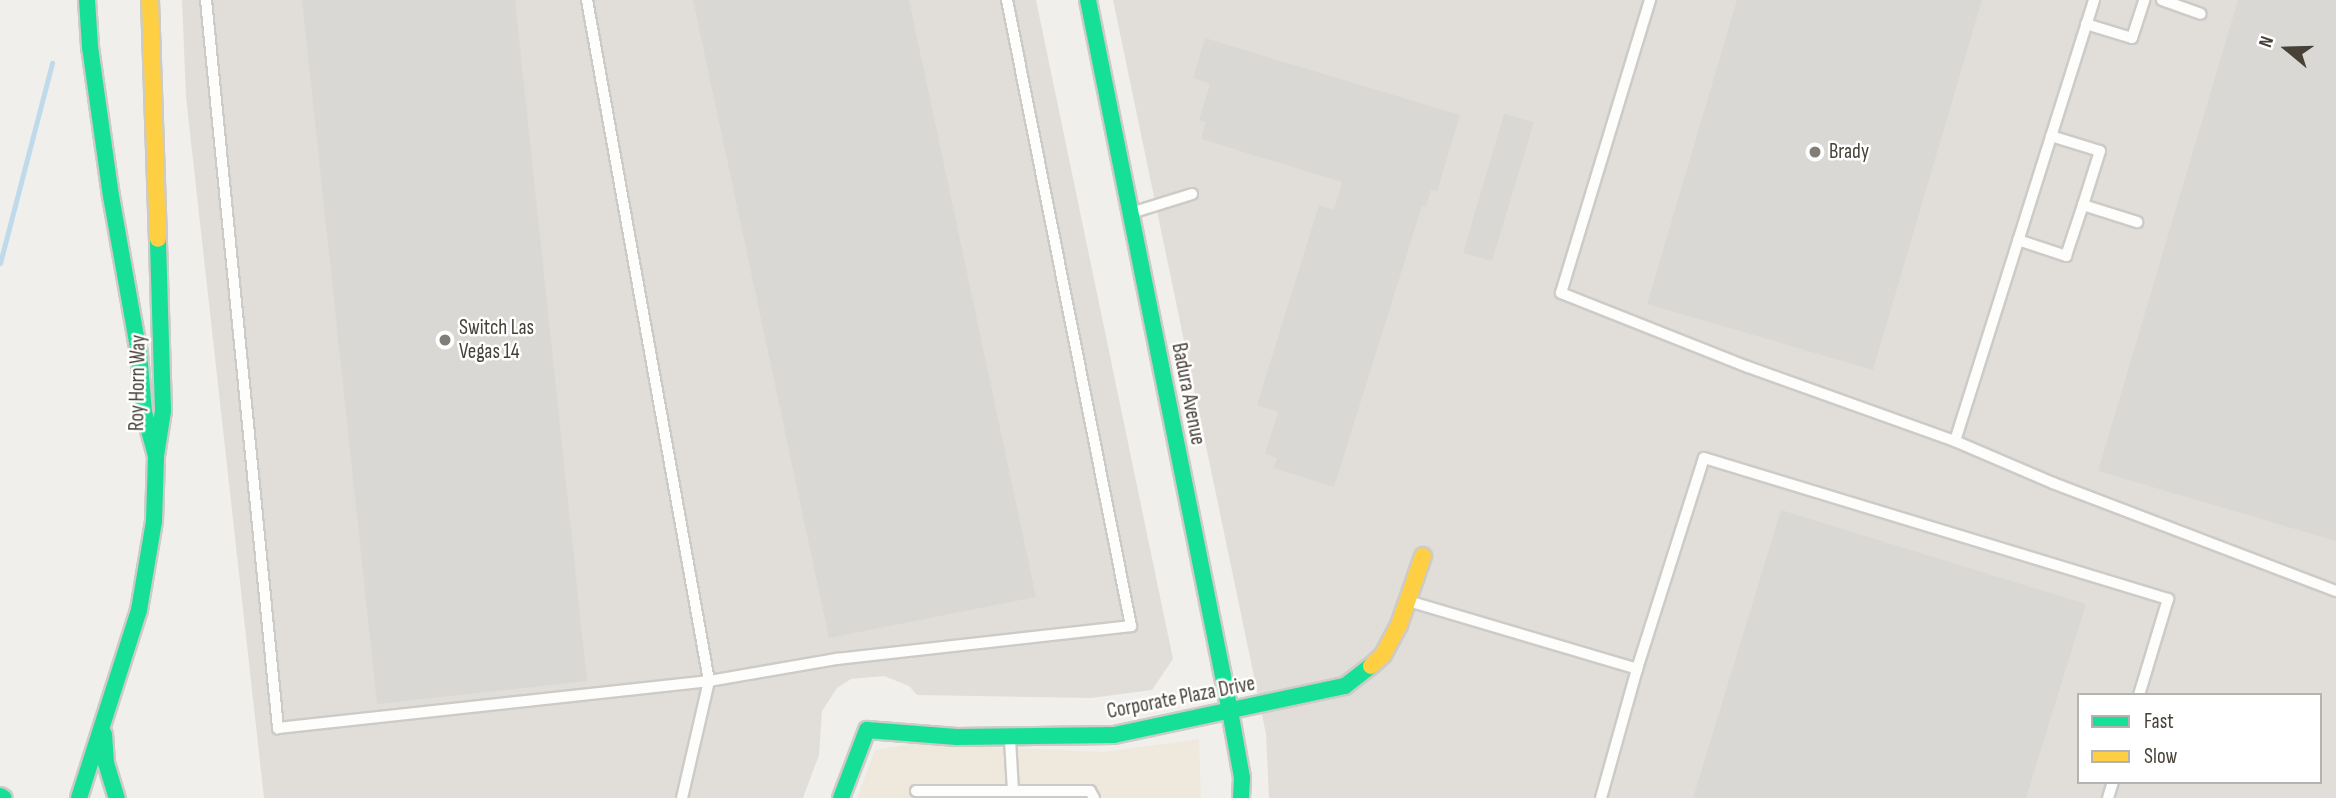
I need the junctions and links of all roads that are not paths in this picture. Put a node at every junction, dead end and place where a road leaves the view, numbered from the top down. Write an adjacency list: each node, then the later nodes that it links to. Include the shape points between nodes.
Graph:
1 (87, 0): 20 (main road, via 110,196 139,353 144,412)
2 (150, 0): 20 (main road, Roy Horn Way, via 163,411)
3 (206, 0): 25 (lane, via 278,728)
4 (587, 0): 25 (lane)
5 (1007, 0): 25 (lane, via 1131,626 837,659)
6 (1088, 0): 16 (main road, Badura Avenue)
7 (1650, 0): 19 (lane, via 1561,293 1748,367)
8 (2094, 0): 12 (lane)
9 (2144, 0): 12 (lane, via 2132,38)
10 (2162, 0): 11 (lane)
11 (2201, 14)
12 (2086, 24): 13 (lane)
13 (2051, 136): 15 (lane, via 2100,151); 18 (lane)
14 (1192, 194): 16 (lane)
15 (2083, 205): 17 (lane); 18 (lane, via 2066,256)
16 (1131, 214): 27 (main road, Badura Avenue)
17 (2137, 222)
18 (2018, 240): 19 (lane)
19 (1955, 441): 22 (lane)
20 (156, 456): 28 (main road, Roy Horn Way, via 154,521 139,610)
21 (1423, 556): 23 (main road, Corporate Plaza Drive)
22 (2336, 591)
23 (1407, 601): 24 (lane); 27 (main road, Corporate Plaza Drive, via 1383,655 1345,686)
24 (1637, 669): 26 (lane, via 1703,458 2168,599); 38 (lane)
25 (709, 681): 34 (lane)
26 (2140, 693)
27 (1230, 710): 29 (main road, Corporate Plaza Drive, via 1114,735); 37 (main road, Badura Avenue)
28 (104, 722): 32 (main road, Roy Horn Way); 33 (main road, via 106,763)
29 (1010, 736): 31 (lane); 35 (main road, Corporate Plaza Drive, via 867,730)
30 (916, 791): 31 (lane)
31 (1013, 791): 36 (lane, via 1090,791)
32 (79, 798)
33 (117, 798)
34 (681, 798)
35 (841, 798)
36 (1094, 798)
37 (1241, 798)
38 (1601, 798)

